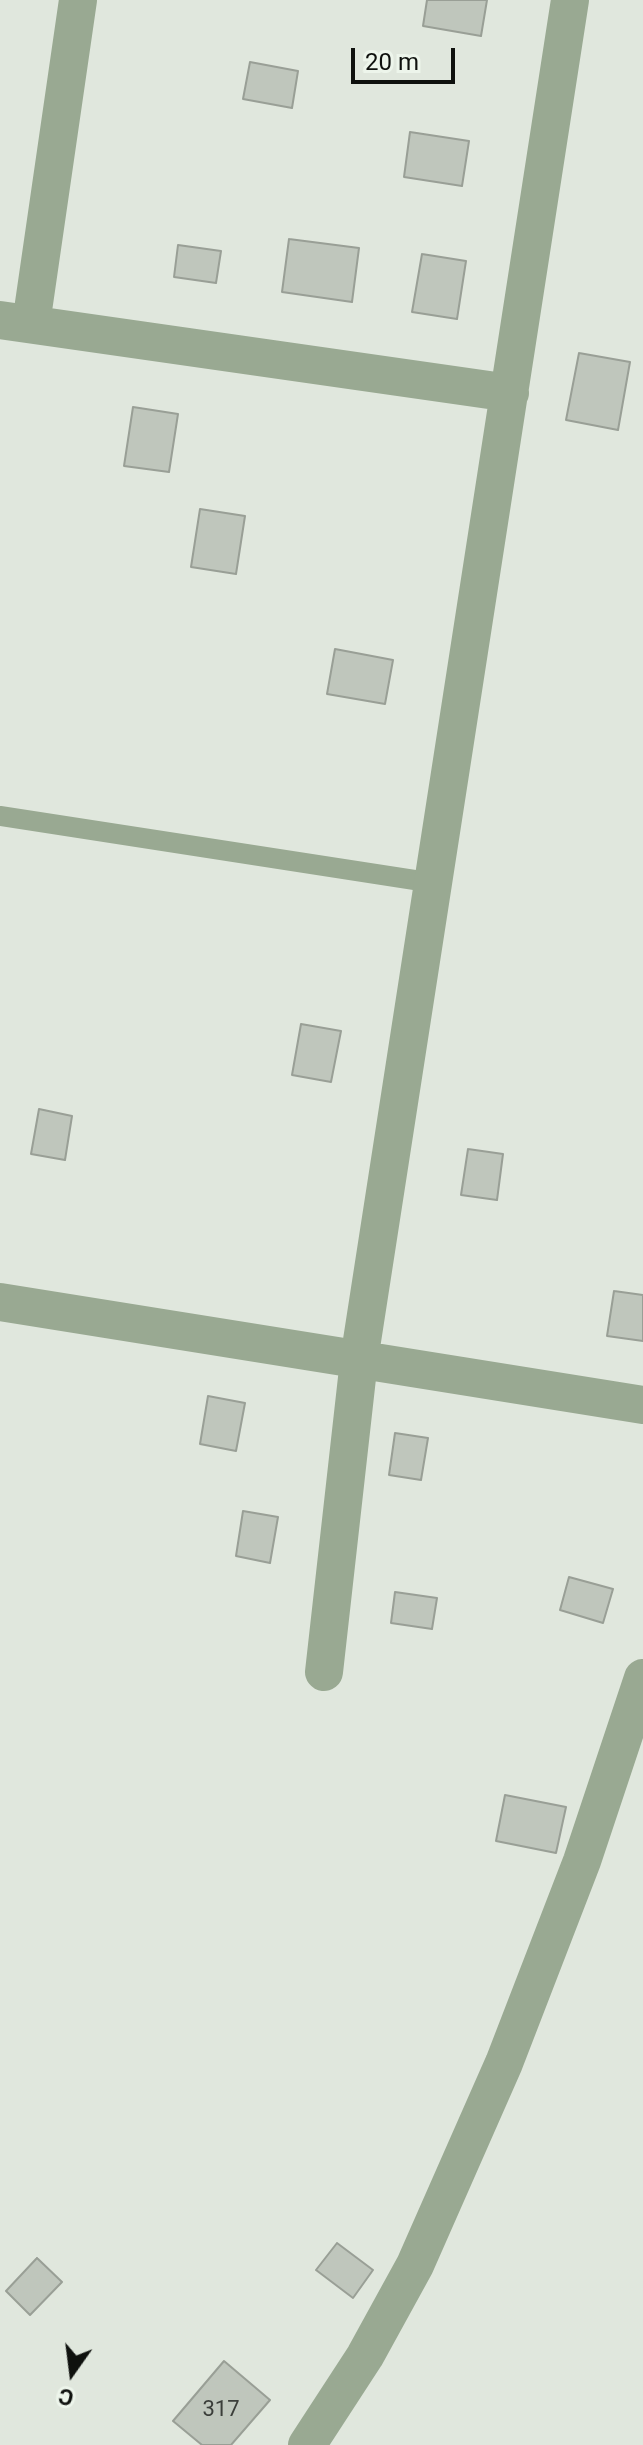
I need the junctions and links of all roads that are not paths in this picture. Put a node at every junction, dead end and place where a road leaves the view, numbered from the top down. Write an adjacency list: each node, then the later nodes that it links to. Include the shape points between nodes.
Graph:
1 (78, 0): 3 (street)
2 (570, 0): 4 (street)
3 (15, 322): 4 (street)
4 (510, 393): 6 (street)
5 (0, 816): 6 (lane)
6 (434, 883): 8 (street)
7 (0, 1302): 8 (street)
8 (359, 1360): 9 (street); 10 (street)
9 (643, 1405)
10 (324, 1672)
11 (643, 1678): 12 (street, via 582,1861 504,2063 415,2265)
12 (307, 2445)

